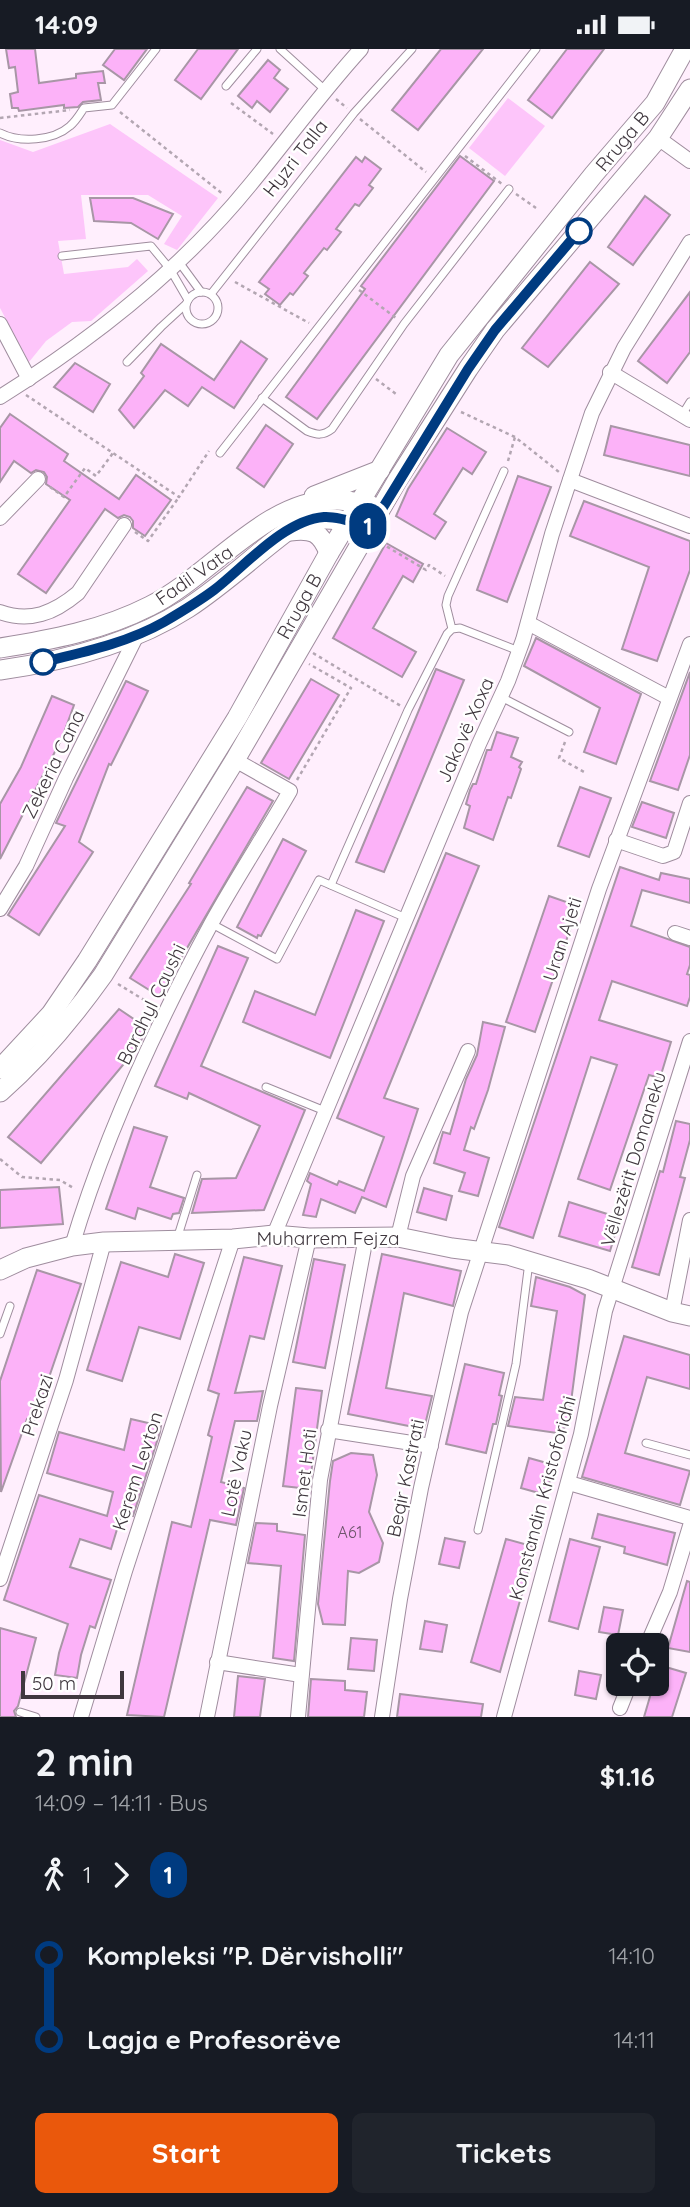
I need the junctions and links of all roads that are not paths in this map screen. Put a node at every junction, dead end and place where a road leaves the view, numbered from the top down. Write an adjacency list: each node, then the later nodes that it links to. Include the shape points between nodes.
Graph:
1 (156, 49): 11 (lane, via 112,105 84,108 60,134 21,139)
2 (257, 49): 8 (lane)
3 (280, 49): 9 (lane, Hyzri Talla)
4 (361, 49): 9 (street, Hyzri Talla)
5 (412, 49): 19 (lane, Hyzri Talla, via 354,114)
6 (536, 49): 26 (lane)
7 (685, 49): 29 (main road, Rruga B, via 655,103 449,355)
8 (226, 86)
9 (324, 89): 17 (street, Hyzri Talla, via 250,185)
10 (690, 89): 12 (main road, Rruga B)
11 (0, 133)
12 (658, 138): 13 (street); 34 (main road, Rruga B, via 495,330)
13 (690, 161)
14 (509, 189): 26 (lane, via 404,324 332,429 316,435)
15 (690, 242): 23 (street, Jakovë Xoxa)
16 (62, 255): 17 (lane, via 150,246)
17 (174, 266): 18 (lane); 20 (lane); 24 (street, Hyzri Talla, via 106,324)
18 (201, 292): 19 (lane); 20 (lane)
19 (211, 294): 20 (lane, via 218,308 215,318 205,323 191,319)
20 (187, 302): 22 (lane)
21 (0, 324): 24 (street)
22 (127, 362)
23 (611, 372): 27 (street); 32 (street, Jakovë Xoxa)
24 (29, 379): 25 (street, Hyzri Talla)
25 (0, 397)
26 (262, 398): 28 (lane)
27 (687, 412)
28 (220, 453)
29 (380, 470): 33 (main road, Rruga B); 37 (main road, via 296,502)
30 (505, 471): 44 (lane, via 448,596)
31 (38, 479): 35 (street)
32 (570, 480): 39 (street); 43 (street, Jakovë Xoxa)
33 (358, 503): 34 (main road, Fadil Vata); 36 (main road, Rruga B); 37 (main road, Fadil Vata, via 315,502)
34 (382, 508): 40 (main road, Rruga B)
35 (0, 518)
36 (348, 521): 37 (main road, Fadil Vata, via 327,517); 40 (main road, Fadil Vata); 41 (main road, Rruga B)
37 (281, 524): 41 (main road, via 312,530 323,539); 45 (main road, Fadil Vata, via 197,602); 47 (main road, Fadil Vata, via 129,616 72,634)
38 (124, 525): 42 (street, via 69,600 36,616)
39 (690, 526)
40 (369, 530): 53 (main road, Rruga B)
41 (328, 553): 65 (main road, Rruga B, via 237,717 87,961 51,1014)
42 (0, 612)
43 (528, 623): 48 (street, Jakovë Xoxa); 51 (street)
44 (452, 629): 48 (lane); 56 (lane, via 408,710)
45 (137, 635): 49 (main road, Fadil Vata); 57 (street, Zekeria Cana, via 26,866)
46 (690, 645): 51 (street, Uran Ajeti)
47 (0, 647)
48 (519, 651): 50 (street, Jakovë Xoxa)
49 (0, 670)
50 (501, 697): 52 (lane); 59 (street, Jakovë Xoxa)
51 (670, 698): 55 (street, Uran Ajeti)
52 (569, 732)
53 (236, 760): 60 (street, Bardhyl Çaushi, via 290,792); 67 (main road, Rruga B, via 103,975 48,1044)
54 (690, 803): 55 (street, via 670,855)
55 (616, 840): 79 (street, Uran Ajeti)
56 (331, 885): 59 (lane); 60 (lane, via 319,880 277,959)
57 (6, 888): 58 (street, Zekeria Cana)
58 (0, 908)
59 (406, 918): 68 (street, Jakovë Xoxa)
60 (212, 923): 78 (street, Bardhyl Çaushi, via 119,1115)
61 (675, 933): 62 (street)
62 (690, 938)
63 (690, 1041): 82 (street, Vëllezërit Domaneku)
64 (468, 1051): 73 (street, via 416,1167)
65 (0, 1069)
66 (267, 1087): 68 (lane)
67 (0, 1092)
68 (325, 1111): 71 (street, Jakovë Xoxa)
69 (197, 1175): 75 (lane)
70 (690, 1220): 84 (street)
71 (274, 1235): 74 (main road, Muharrem Fejza); 76 (main road, Muharrem Fejza)
72 (366, 1237): 73 (main road, Muharrem Fejza); 74 (main road, Muharrem Fejza); 86 (street, Ismet Hoti)
73 (398, 1237): 79 (main road, Muharrem Fejza)
74 (309, 1238): 96 (street, Lotë Vaku)
75 (177, 1239): 76 (main road, Muharrem Fejza); 77 (main road, Muharrem Fejza)
76 (233, 1239): 102 (street, Kerem Levton)
77 (104, 1242): 78 (main road, Muharrem Fejza); 94 (street, Prekazi, via 66,1380)
78 (72, 1246): 81 (main road, Muharrem Fejza)
79 (482, 1250): 80 (main road, Muharrem Fejza); 88 (street, Beqir Kastrati, via 461,1312)
80 (529, 1262): 82 (main road, Muharrem Fejza); 93 (lane, via 516,1364)
81 (0, 1270)
82 (613, 1288): 84 (main road, Muharrem Fejza); 90 (street, Konstandin Kristoforidhi)
83 (10, 1306): 85 (lane)
84 (681, 1314)
85 (0, 1334)
86 (328, 1430): 88 (street); 97 (street, Ismet Hoti)
87 (646, 1443): 89 (lane)
88 (431, 1446): 105 (street, Beqir Kastrati)
89 (690, 1455)
90 (569, 1483): 91 (street); 106 (street, Konstandin Kristoforidhi)
91 (690, 1518)
92 (690, 1526): 95 (street)
93 (478, 1530)
94 (0, 1579)
95 (653, 1633)
96 (217, 1663): 97 (street); 103 (street, Lotë Vaku)
97 (301, 1675): 104 (street, Ismet Hoti)
98 (625, 1696): 99 (street)
99 (620, 1708)
100 (20, 1712): 101 (lane)
101 (36, 1717)
102 (81, 1717)
103 (207, 1717)
104 (298, 1717)
105 (382, 1717)
106 (504, 1717)

